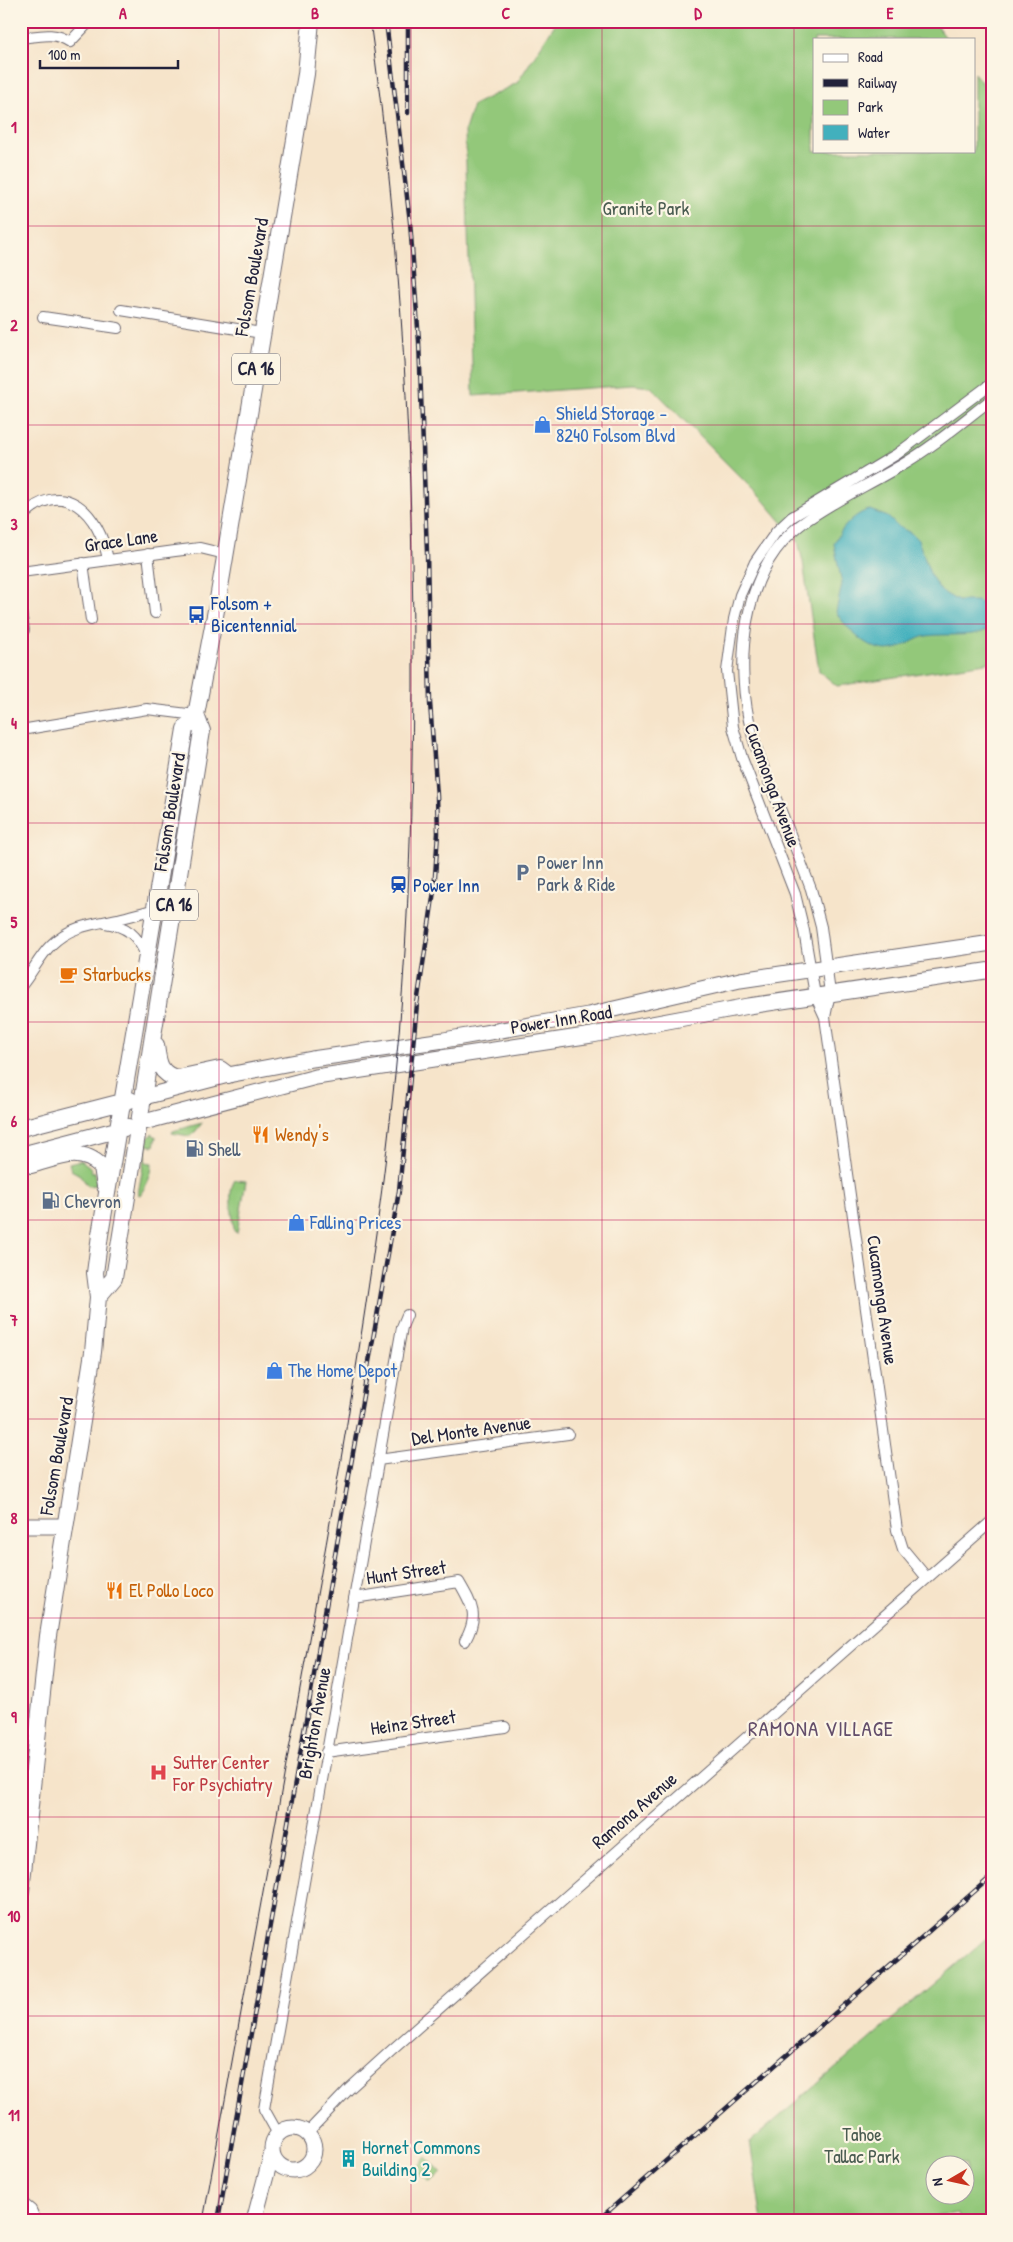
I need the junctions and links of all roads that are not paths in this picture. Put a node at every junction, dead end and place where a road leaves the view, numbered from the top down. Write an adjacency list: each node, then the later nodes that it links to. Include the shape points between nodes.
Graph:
1 (90, 21): 3 (street, via 70,42 49,34)
2 (311, 21): 7 (main road, Folsom Boulevard / CA 16, via 306,74)
3 (21, 38)
4 (121, 310): 7 (street)
5 (43, 317): 6 (street)
6 (118, 328)
7 (262, 333): 12 (main road, Folsom Boulevard / CA 16)
8 (992, 383): 27 (street, Cucamonga Avenue, via 897,454 792,517 762,549 740,595 728,650 731,718 742,758 795,894)
9 (992, 399): 26 (street, Cucamonga Avenue, via 902,466 800,526 773,554 752,601 744,652 750,723 811,889 821,927)
10 (21, 518): 13 (street, via 42,501 54,499 77,505 86,511 101,532)
11 (148, 554): 12 (street, Grace Lane, via 200,548); 13 (street, Grace Lane); 17 (street)
12 (225, 554): 20 (main road, Folsom Boulevard / CA 16)
13 (108, 560): 14 (street, Grace Lane)
14 (83, 563): 15 (street, Grace Lane); 18 (street)
15 (21, 572)
16 (21, 612): 19 (street)
17 (155, 613)
18 (91, 620)
19 (24, 630)
20 (196, 716): 21 (street, via 147,709); 22 (main road, Folsom Boulevard / CA 16, via 185,728); 31 (main road, Folsom Boulevard / CA 16, via 202,731)
21 (21, 730)
22 (156, 909): 23 (street); 25 (main road, Folsom Boulevard / CA 16)
23 (94, 922): 25 (street, via 129,930); 29 (street, via 69,932 52,944)
24 (992, 943): 26 (main road, Power Inn Road)
25 (147, 958): 34 (main road, Folsom Boulevard / CA 16)
26 (826, 968): 27 (main road, Power Inn Road); 30 (street, Cucamonga Avenue)
27 (811, 970): 30 (street, Cucamonga Avenue); 32 (main road, Power Inn Road, via 694,989 578,1016)
28 (992, 970): 30 (main road, Power Inn Road)
29 (21, 986)
30 (822, 994): 35 (main road, Power Inn Road, via 592,1035 316,1077); 47 (street, Cucamonga Avenue, via 897,1530 903,1549)
31 (154, 1032): 32 (main road, via 160,1067 167,1075 178,1078 220,1069); 33 (main road, Folsom Boulevard / CA 16)
32 (228, 1075): 33 (main road, Power Inn Road)
33 (144, 1096): 34 (main road); 35 (main road, Folsom Boulevard / CA 16)
34 (122, 1102): 36 (main road); 37 (main road, Folsom Boulevard)
35 (140, 1123): 37 (main road); 40 (main road, Folsom Boulevard, via 114,1278)
36 (21, 1128)
37 (118, 1129): 38 (main road); 39 (main road, Folsom Boulevard)
38 (21, 1157): 39 (main road, via 31,1165 77,1154 86,1155 102,1167)
39 (106, 1200): 40 (main road, Folsom Boulevard, via 95,1273)
40 (98, 1297): 46 (main road, Folsom Boulevard, via 88,1395)
41 (407, 1316): 43 (street, Brighton Avenue, via 402,1327)
42 (568, 1434): 43 (street, Del Monte Avenue)
43 (378, 1460): 48 (street, Brighton Avenue)
44 (992, 1521): 47 (street, Ramona Avenue)
45 (21, 1526): 46 (main road)
46 (65, 1526): 52 (main road, Folsom Boulevard, via 43,1682)
47 (927, 1578): 54 (street, Ramona Avenue, via 392,2050)
48 (354, 1598): 49 (street, Hunt Street, via 459,1582 471,1602 474,1626); 51 (street, Brighton Avenue)
49 (465, 1641)
50 (505, 1727): 51 (street, Heinz Street)
51 (326, 1752): 53 (street, Brighton Avenue, via 264,2109)
52 (21, 1891)
53 (278, 2134): 54 (main road, via 290,2128); 55 (main road)
54 (306, 2134): 56 (main road, via 312,2142 312,2156 304,2166)
55 (272, 2153): 56 (main road, via 279,2165); 59 (main road)
56 (290, 2169): 60 (main road, via 274,2181)
57 (21, 2202): 58 (street, via 31,2210)
58 (36, 2221)
59 (254, 2221)
60 (262, 2221)

